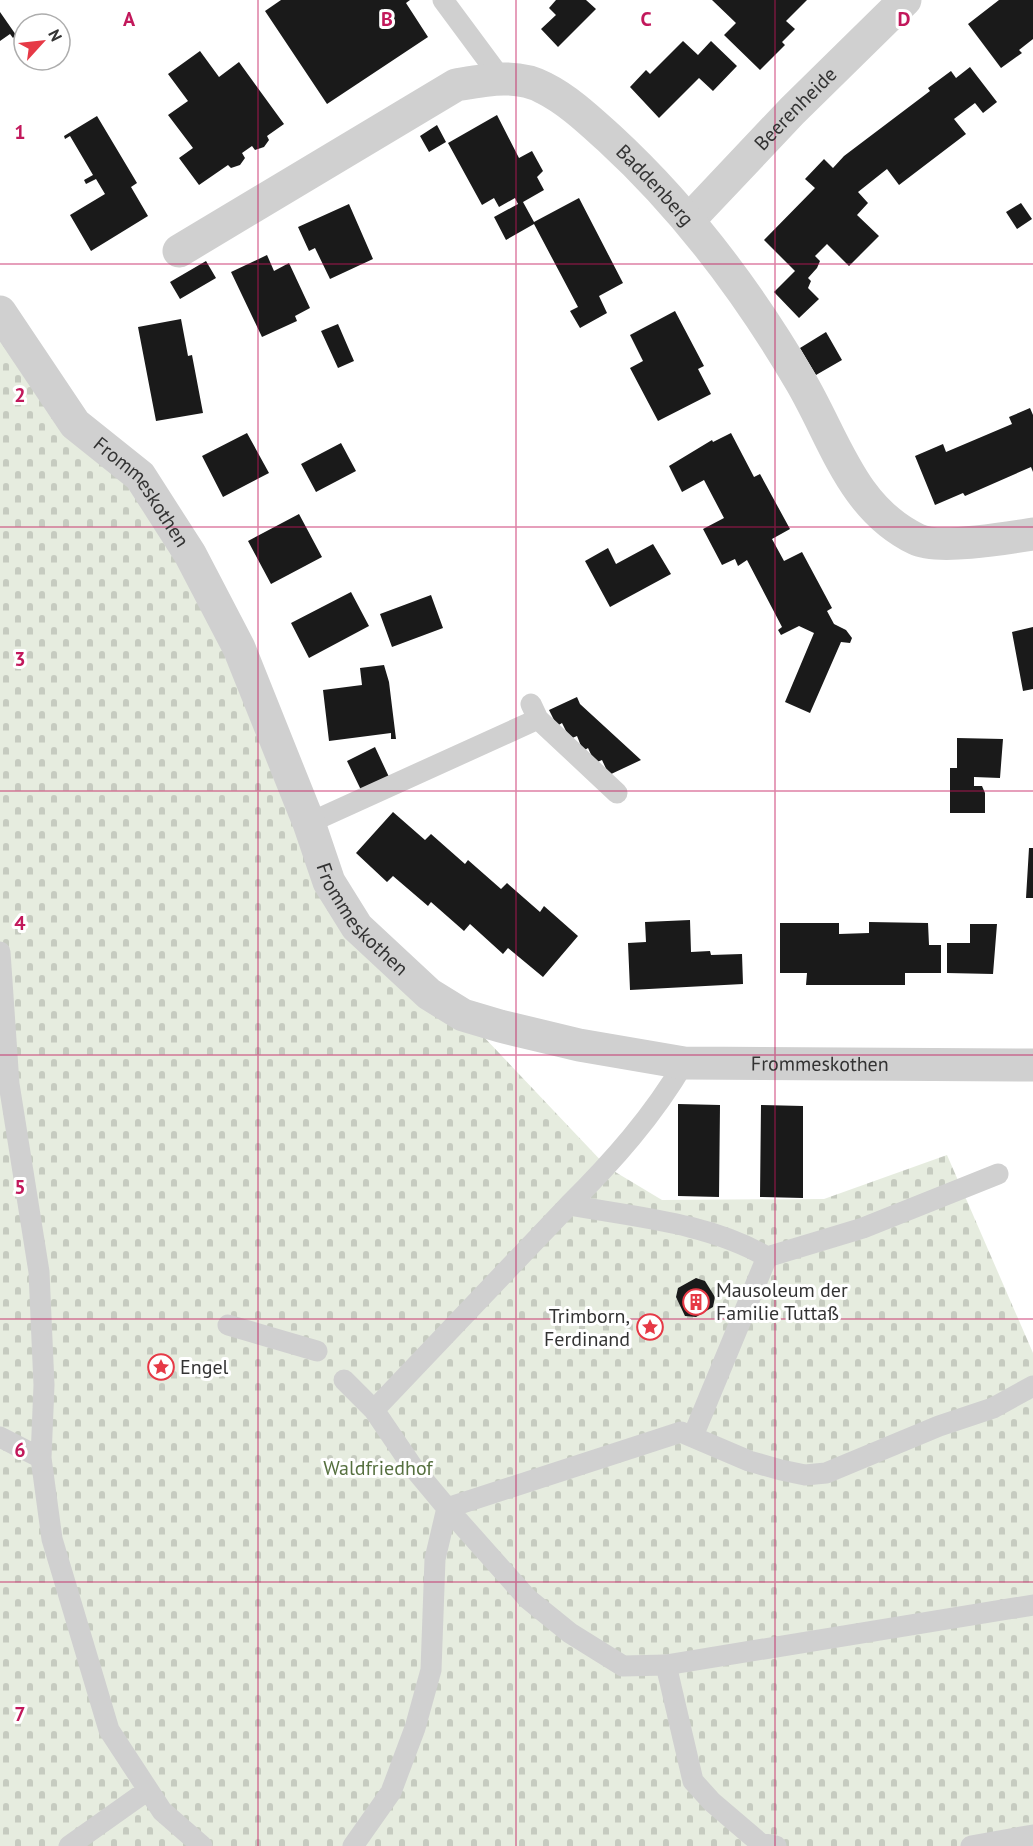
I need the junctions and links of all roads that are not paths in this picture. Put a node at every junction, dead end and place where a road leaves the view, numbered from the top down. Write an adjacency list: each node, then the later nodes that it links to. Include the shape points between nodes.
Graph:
1 (443, 0): 3 (lane)
2 (905, 0): 4 (street, Beerenheide)
3 (500, 77): 4 (street, Baddenberg, via 543,87 586,117 644,170); 5 (street, Baddenberg, via 456,85)
4 (689, 220): 7 (street, Baddenberg, via 801,382 864,498 887,522 919,541 962,543)
5 (179, 251)
6 (0, 312): 9 (street, Frommeskothen, via 75,424 140,476 190,555 238,648)
7 (1033, 534)
8 (617, 793): 9 (lane, via 535,711)
9 (309, 824): 11 (street, Frommeskothen, via 329,882 357,927 429,994 463,1015 500,1026 579,1045)
10 (0, 952): 23 (lane, via 9,1084 33,1225 42,1306)
11 (684, 1063): 12 (street, Frommeskothen); 14 (lane, via 662,1101)
12 (1033, 1065)
13 (998, 1174): 15 (lane, via 863,1228)
14 (569, 1205): 15 (lane, via 693,1228 742,1242); 20 (lane)
15 (767, 1257): 21 (lane)
16 (228, 1324): 17 (lane)
17 (317, 1351)
18 (344, 1380): 20 (lane)
19 (1033, 1386): 21 (lane, via 993,1408 826,1473 805,1475 781,1470)
20 (374, 1410): 24 (lane)
21 (693, 1436): 24 (lane, via 681,1432)
22 (0, 1437): 23 (lane)
23 (41, 1458): 27 (lane, via 52,1539 88,1664 110,1730)
24 (447, 1508): 26 (lane, via 528,1599 570,1633 623,1666); 31 (lane, via 435,1559 431,1670 416,1728 391,1792)
25 (1033, 1605): 26 (lane)
26 (666, 1665): 32 (lane, via 693,1781 760,1843)
27 (148, 1790): 29 (lane); 30 (lane, via 162,1811)
28 (1033, 1835): 33 (lane)
29 (69, 1846)
30 (202, 1846)
31 (353, 1846)
32 (776, 1846)
33 (971, 1846)

